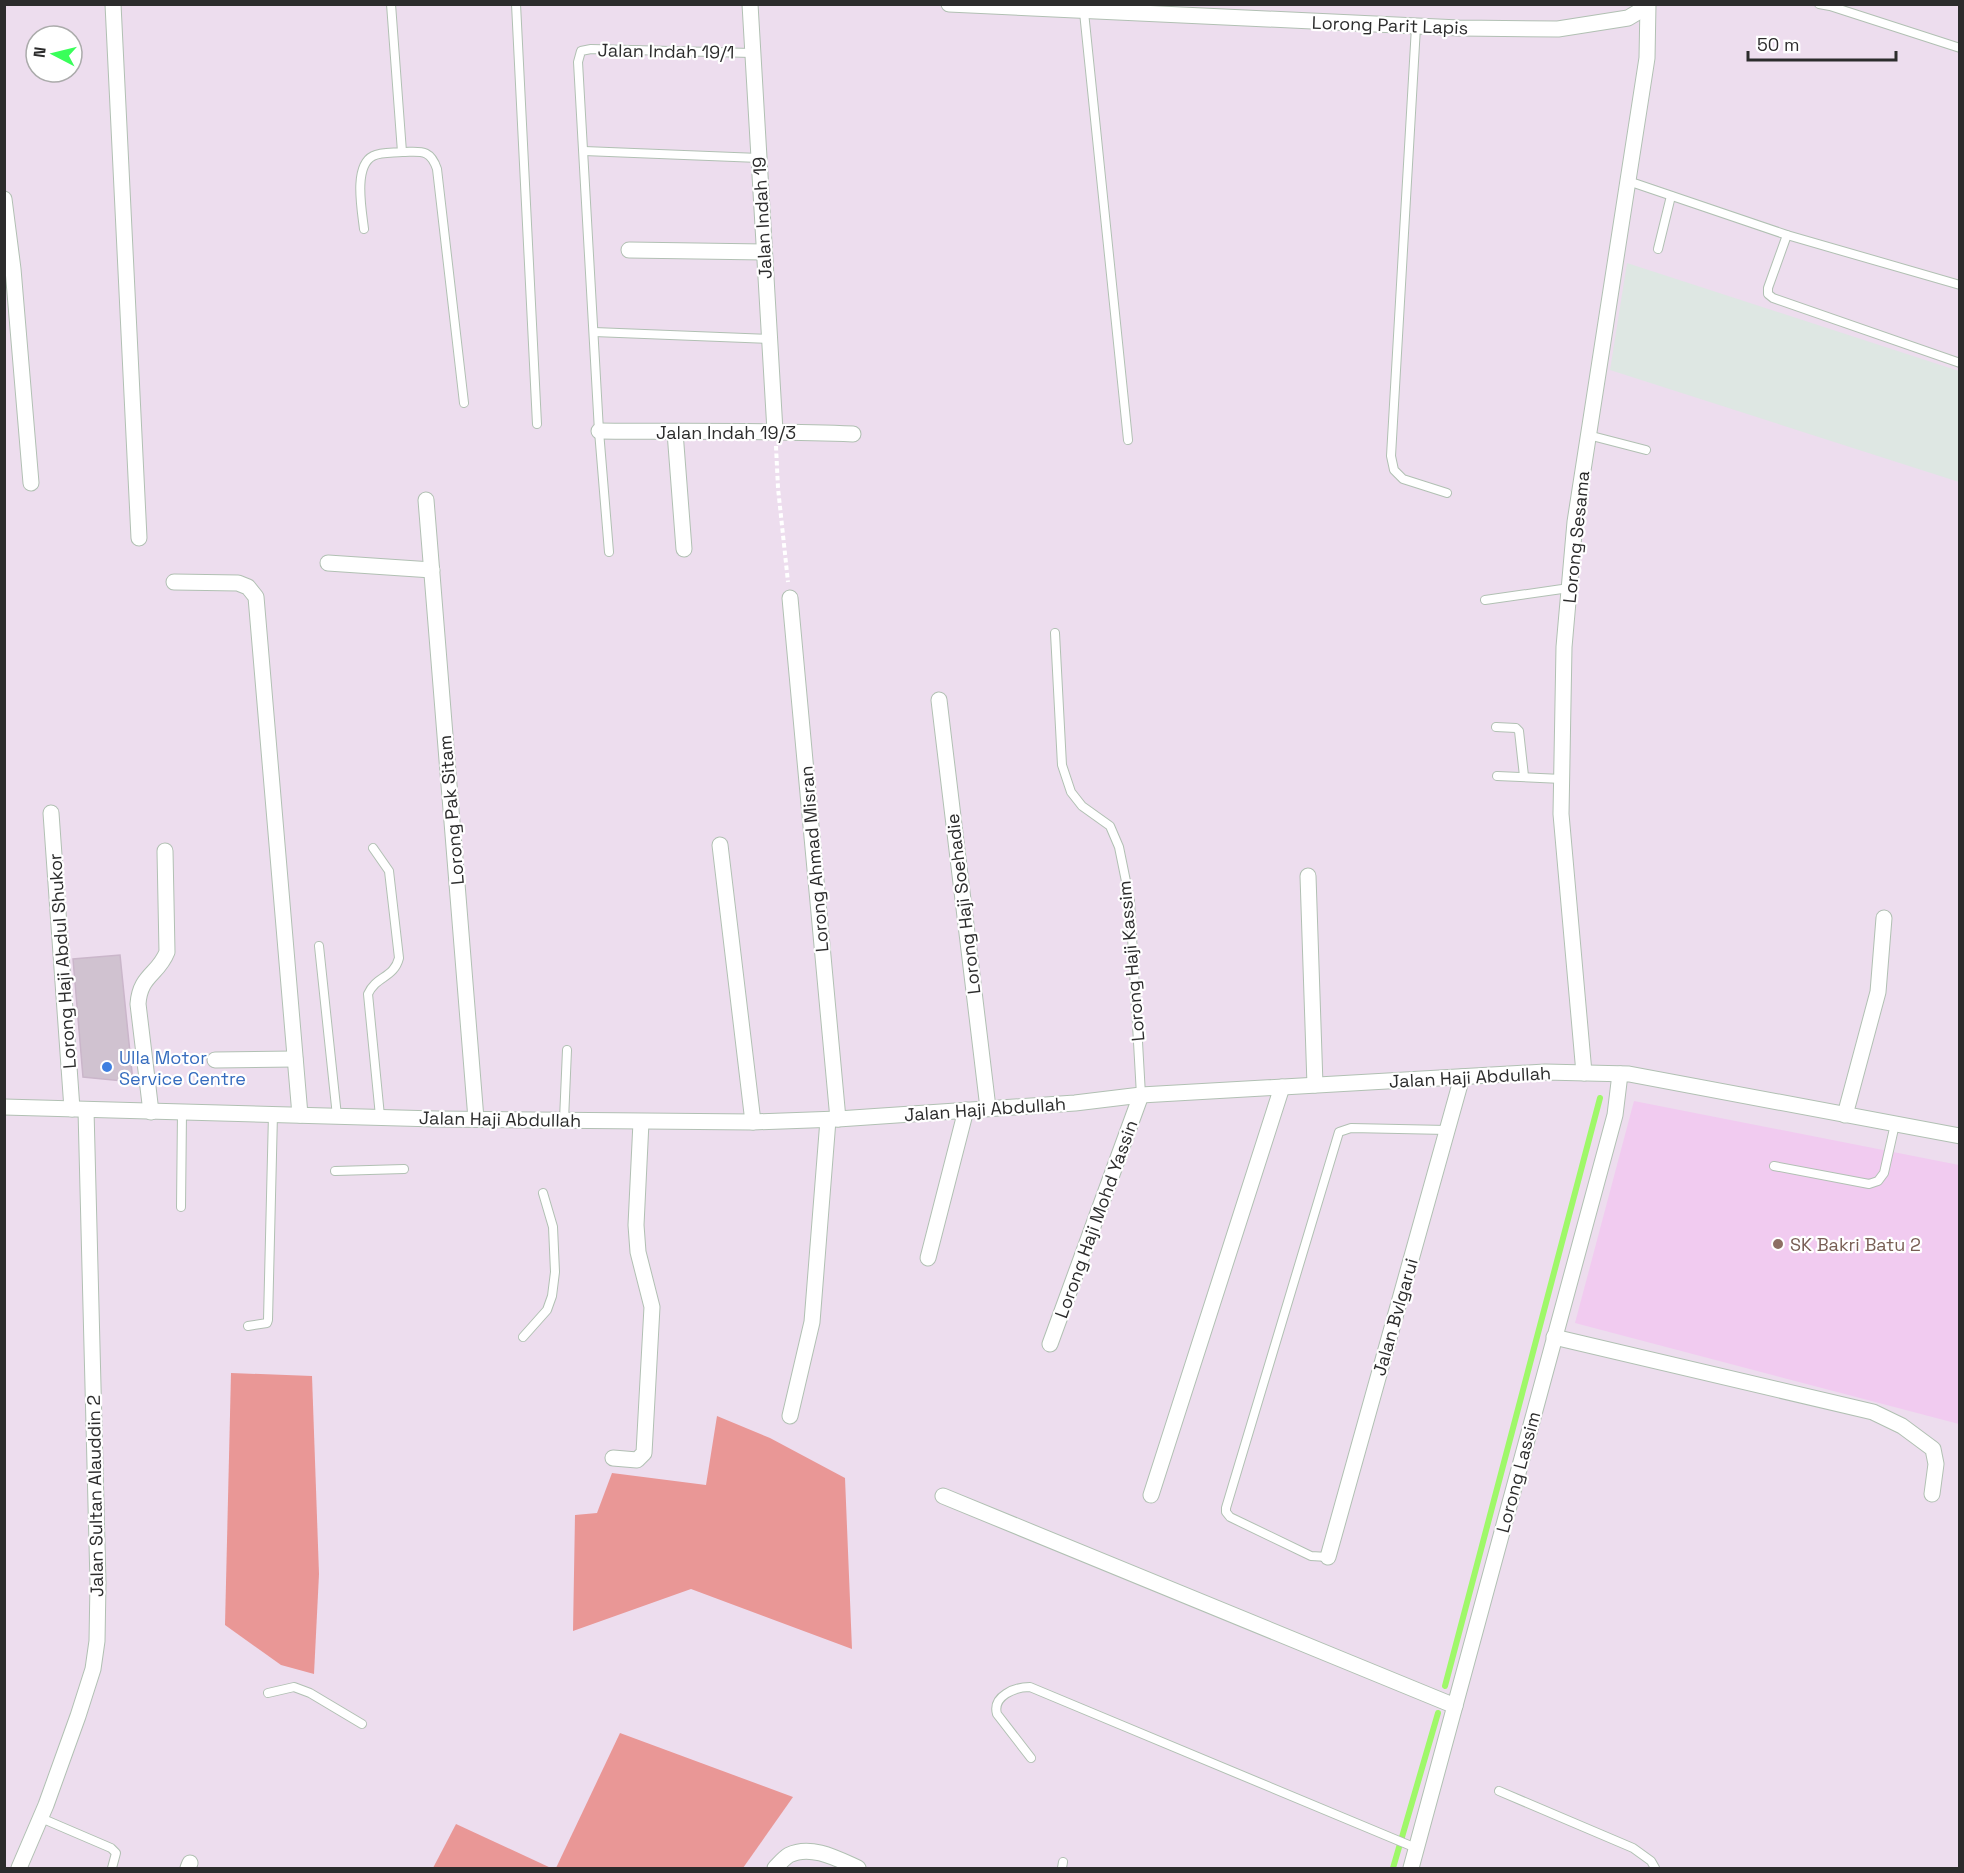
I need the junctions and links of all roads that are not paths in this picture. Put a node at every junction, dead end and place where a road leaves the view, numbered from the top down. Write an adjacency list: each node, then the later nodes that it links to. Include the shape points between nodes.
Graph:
1 (113, 4): 40 (street)
2 (391, 4): 14 (lane)
3 (516, 4): 29 (lane)
4 (750, 4): 12 (street, Jalan Indah 19)
5 (949, 4): 9 (street, Lorong Parit Lapis)
6 (1647, 4): 10 (street, Lorong Parit Lapis, via 1628,18 1558,29); 16 (street, Lorong Sesama, via 1647,58)
7 (1819, 4): 11 (lane)
8 (1197, 10): 9 (street, Lorong Parit Lapis); 10 (street, Lorong Parit Lapis)
9 (1084, 12): 35 (lane)
10 (1416, 27): 38 (lane, via 1391,456 1394,471 1403,479)
11 (1959, 48)
12 (752, 53): 13 (lane, Jalan Indah 19/1, via 581,51 578,62); 15 (street, Jalan Indah 19)
13 (584, 151): 15 (lane); 25 (lane)
14 (402, 152): 19 (lane, via 375,155 365,165 360,185); 28 (lane, via 425,152 437,169)
15 (759, 158): 23 (street, Jalan Indah 19)
16 (1628, 181): 17 (lane); 34 (street, Lorong Sesama)
17 (1671, 196): 20 (lane); 21 (lane)
18 (4, 199): 37 (street)
19 (364, 229)
20 (1787, 235): 24 (lane); 27 (lane, via 1768,288 1773,298)
21 (1658, 249)
22 (628, 250): 23 (street)
23 (764, 252): 26 (street, Jalan Indah 19)
24 (1959, 285)
25 (594, 332): 26 (lane); 30 (lane)
26 (770, 339): 31 (street, Jalan Indah 19)
27 (1959, 363)
28 (464, 403)
29 (537, 424)
30 (599, 431): 32 (street, Jalan Indah 19/3); 42 (lane)
31 (775, 431): 32 (street, Jalan Indah 19/3); 33 (street, Jalan Indah 19/3)
32 (675, 432): 41 (street)
33 (853, 434)
34 (1588, 435): 36 (lane); 46 (street, Lorong Sesama)
35 (1128, 440)
36 (1646, 450)
37 (31, 483)
38 (1447, 493)
39 (426, 500): 44 (street, Lorong Pak Sitam)
40 (139, 538)
41 (684, 549)
42 (609, 552)
43 (328, 563): 44 (street)
44 (432, 570): 82 (street, Lorong Pak Sitam)
45 (174, 582): 63 (street, via 238,583 256,597)
46 (1569, 588): 48 (lane); 54 (street, Lorong Sesama)
47 (790, 598): 83 (street, Lorong Ahmad Misran)
48 (1485, 600)
49 (1055, 633): 70 (lane, Lorong Haji Kassim, via 1062,765 1071,792 1082,806 1110,826 1119,847 1130,901)
50 (939, 700): 72 (street, Lorong Haji Soehadie)
51 (1496, 727): 53 (lane, via 1519,730)
52 (1497, 776): 53 (lane)
53 (1524, 776): 54 (lane)
54 (1562, 779): 65 (street, Lorong Sesama, via 1561,814)
55 (51, 813): 73 (street, Lorong Haji Abdul Shukor)
56 (720, 845): 86 (street)
57 (373, 848): 81 (lane, via 389,871 399,958 397,967 372,986 368,994)
58 (165, 851): 75 (street, via 167,952 161,965 140,987 138,1004)
59 (1308, 876): 68 (street)
60 (1884, 918): 79 (street, via 1878,992)
61 (319, 946): 80 (lane)
62 (567, 1050): 84 (lane)
63 (295, 1059): 64 (street); 78 (street)
64 (215, 1060)
65 (1584, 1073): 66 (street, Jalan Haji Abdullah); 67 (street, Jalan Haji Abdullah)
66 (1620, 1074): 79 (street, Jalan Haji Abdullah); 98 (street, Lorong Lassim, via 1615,1115)
67 (1462, 1077): 68 (street, Jalan Haji Abdullah); 88 (street, Jalan Bvlgarui)
68 (1315, 1085): 69 (street, Jalan Haji Abdullah)
69 (1282, 1087): 70 (street, Jalan Haji Abdullah); 103 (street)
70 (1141, 1095): 72 (street, Jalan Haji Abdullah); 99 (street, Lorong Haji Mohd Yassin)
71 (4, 1107): 73 (street, Jalan Haji Abdullah)
72 (988, 1108): 74 (street, Jalan Haji Abdullah)
73 (79, 1109): 75 (street, Jalan Haji Abdullah); 111 (street, Jalan Sultan Alauddin 2, via 97,1641 78,1716)
74 (966, 1110): 83 (street, Jalan Haji Abdullah); 95 (street)
75 (151, 1112): 76 (street, Jalan Haji Abdullah)
76 (182, 1112): 77 (street, Jalan Haji Abdullah); 94 (lane)
77 (273, 1114): 78 (street, Jalan Haji Abdullah); 96 (lane, via 268,1320)
78 (300, 1115): 80 (street, Jalan Haji Abdullah)
79 (1845, 1115): 87 (street, Jalan Haji Abdullah)
80 (337, 1116): 81 (street, Jalan Haji Abdullah)
81 (380, 1116): 82 (street, Jalan Haji Abdullah)
82 (476, 1119): 84 (street, Jalan Haji Abdullah)
83 (833, 1119): 86 (street, Jalan Haji Abdullah); 100 (street, Lorong Ahmad Misran, via 812,1322)
84 (564, 1120): 85 (street, Jalan Haji Abdullah)
85 (641, 1122): 86 (street, Jalan Haji Abdullah); 101 (street, via 636,1240 652,1307 644,1454 637,1460)
86 (753, 1122)
87 (1895, 1124): 89 (street, Jalan Haji Abdullah); 90 (lane, via 1884,1173 1878,1181 1869,1184)
88 (1447, 1130): 105 (street, Jalan Bvlgarui); 105 (lane, via 1351,1128 1339,1132 1226,1508 1230,1517 1311,1556)
89 (1959, 1136)
90 (1774, 1166)
91 (404, 1169): 92 (lane)
92 (334, 1171)
93 (543, 1193): 97 (lane, via 553,1227 552,1296 548,1310)
94 (181, 1207)
95 (928, 1257)
96 (248, 1326)
97 (523, 1337)
98 (1554, 1337): 102 (street, via 1873,1412 1902,1426 1933,1449 1936,1464); 107 (street, Lorong Lassim)
99 (1050, 1344)
100 (790, 1416)
101 (613, 1458)
102 (1932, 1494)
103 (1151, 1495)
104 (943, 1496): 107 (street)
105 (1328, 1557)
106 (268, 1692): 108 (lane, via 294,1687)
107 (1455, 1706): 112 (street, Lorong Lassim)
108 (362, 1724)
109 (1031, 1758): 112 (lane, via 995,1707 1003,1695 1024,1687)
110 (1499, 1791): 118 (lane, via 1633,1848 1651,1861)
111 (40, 1818): 113 (street, Jalan Sultan Alauddin 2); 114 (lane, via 111,1848 116,1853)
112 (1416, 1848): 117 (street, Lorong Lassim)
113 (19, 1869)
114 (112, 1869)
115 (775, 1869): 116 (street, via 788,1855 808,1851)
116 (858, 1869)
117 (1411, 1869)
118 (1655, 1869)

